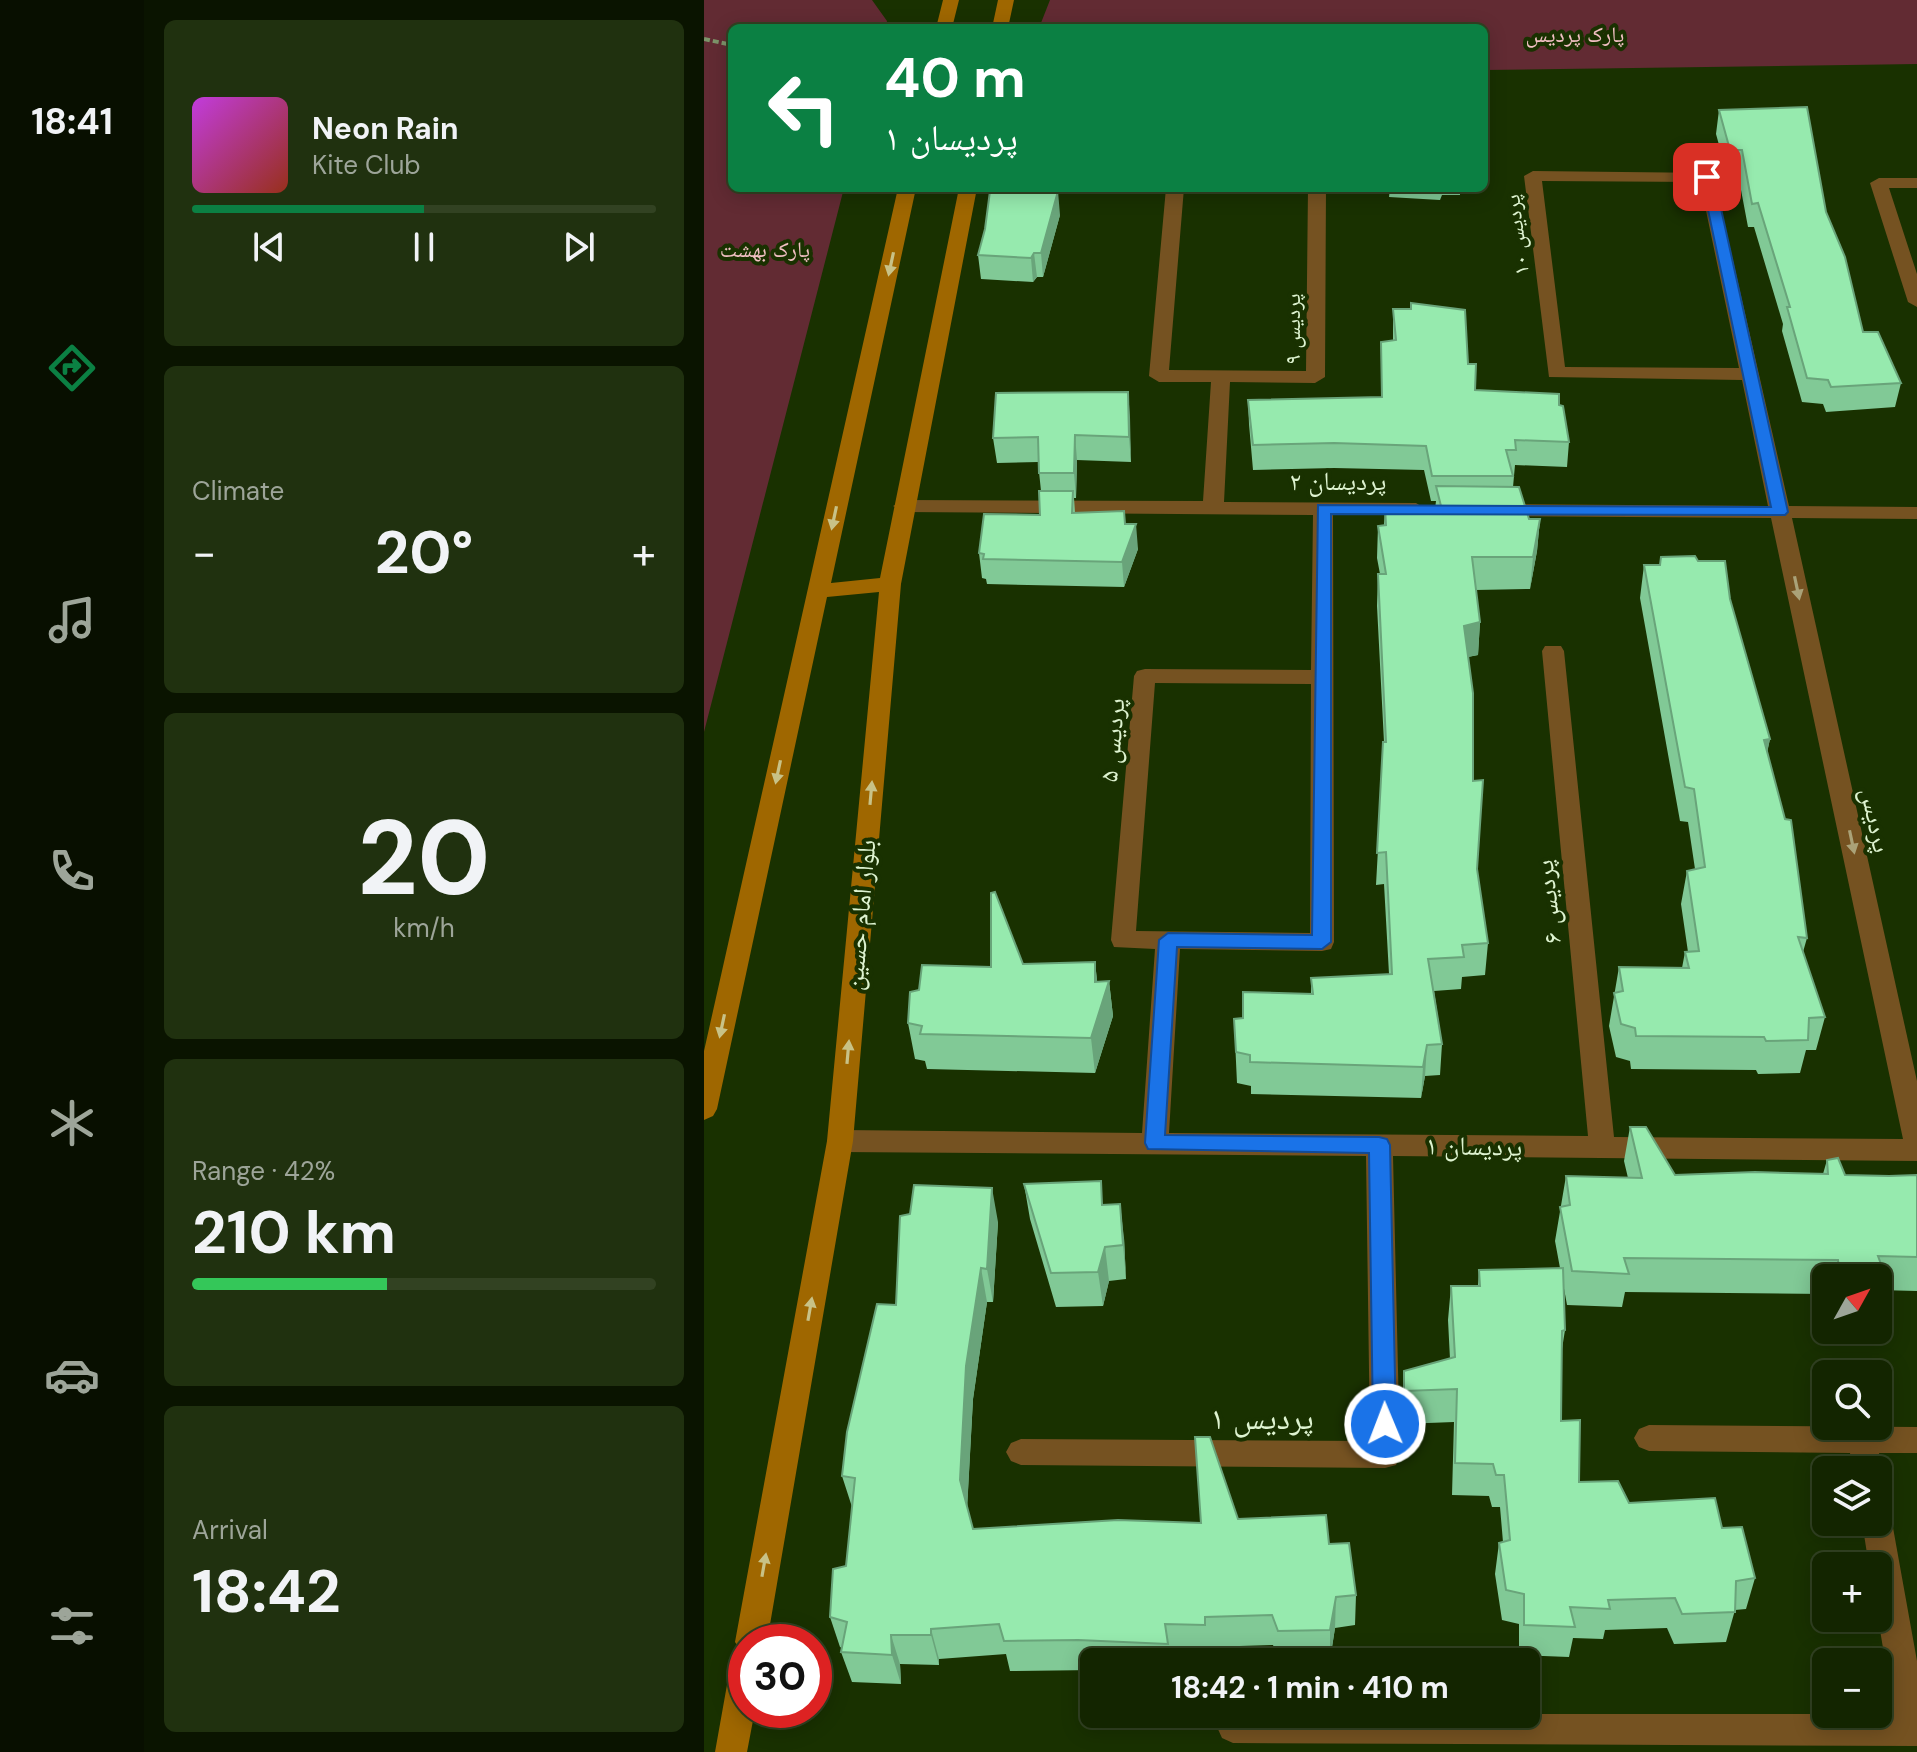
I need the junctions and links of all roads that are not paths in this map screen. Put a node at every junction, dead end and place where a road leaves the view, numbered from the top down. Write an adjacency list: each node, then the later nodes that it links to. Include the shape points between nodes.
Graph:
1 (948, 3): 3 (main road)
2 (1008, 4): 4 (main road)
3 (945, 24)
4 (1001, 24)
5 (1917, 183): 10 (street, via 1879,183)
6 (906, 192): 21 (main road, one-way to 21)
7 (967, 192): 13 (main road, بلوار امام حسین)
8 (1175, 192): 12 (street, پردیس ۹, via 1159,376)
9 (1317, 192): 12 (street, پردیس ۹, via 1315,377)
10 (1917, 302)
11 (1750, 374): 11 (street, پردیس ۱۰, via 1556,373 1533,176 1707,177); 18 (street, پردیس ۱۰)
12 (1221, 376): 14 (street)
13 (903, 506): 14 (street, پردیسان ۲); 20 (main road, بلوار امام حسین)
14 (1213, 508): 15 (street, پردیسان ۲)
15 (1323, 509): 16 (street, پردیسان ۲); 23 (street, پردیس ۵)
16 (1433, 510)
17 (1465, 510): 18 (street)
18 (1780, 512): 19 (street); 27 (street, پردیس, one-way to 27)
19 (1917, 513)
20 (890, 584): 21 (main road); 26 (main road, بلوار امام حسین, one-way to 20)
21 (818, 591): 25 (main road, one-way to 25)
22 (1553, 651): 30 (street, پردیس ۶)
23 (1322, 677): 24 (street, پردیس ۵, via 1322,942); 24 (street, پردیس ۵, via 1145,676 1123,940)
24 (1168, 940): 28 (street)
25 (704, 1109)
26 (840, 1141): 28 (street, پردیسان ۱); 40 (main road, بلوار امام حسین, one-way to 26)
27 (1917, 1141)
28 (1155, 1143): 29 (street, پردیسان ۱)
29 (1379, 1145): 30 (street, پردیسان ۱); 37 (street, پردیس ۱, via 1385,1455)
30 (1602, 1147): 31 (street, پردیسان ۱)
31 (1917, 1150)
32 (1649, 1438): 33 (street)
33 (1812, 1440)
34 (1862, 1440): 38 (street)
35 (1892, 1440): 36 (street)
36 (1917, 1440)
37 (1021, 1452)
38 (1865, 1456)
39 (1880, 1536): 43 (street)
40 (754, 1624)
41 (735, 1728): 44 (main road)
42 (1460, 1728): 43 (street)
43 (1915, 1730)
44 (731, 1752)

